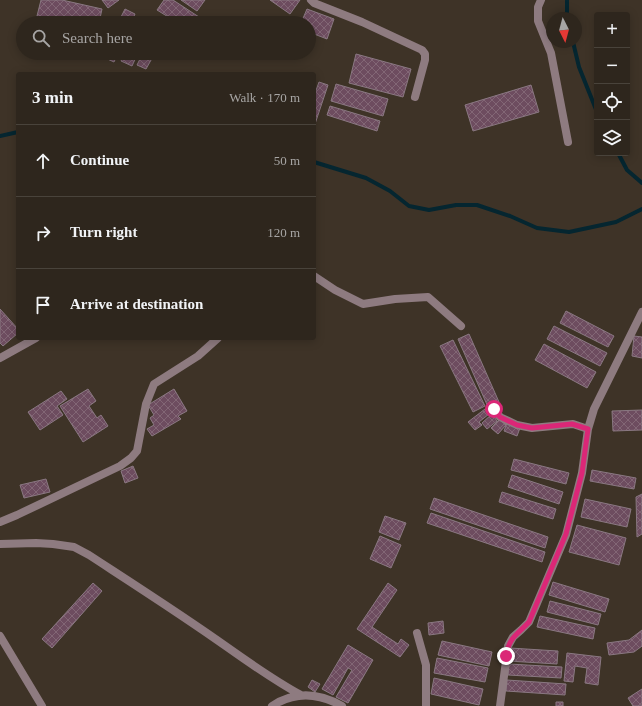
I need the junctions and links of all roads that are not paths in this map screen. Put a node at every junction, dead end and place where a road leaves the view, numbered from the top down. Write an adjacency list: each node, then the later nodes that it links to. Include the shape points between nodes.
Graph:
1 (311, 0): 3 (street, via 422,50 425,60)
2 (540, 0): 4 (street, via 538,21 551,53)
3 (415, 97)
4 (568, 142)
5 (316, 277): 7 (street, via 363,304 428,297)
6 (642, 312): 12 (street, via 594,409)
7 (461, 326)
8 (32, 340): 10 (street)
9 (216, 340): 13 (street, via 198,356 154,384 146,404 137,451 132,458)
10 (0, 358)
11 (494, 409): 12 (street, via 500,417 517,425 532,428 572,424)
12 (588, 429): 22 (street, via 582,473 566,534 529,622 513,637 508,646)
13 (0, 522)
14 (0, 544): 17 (street, via 36,543 74,547 268,676)
15 (417, 633): 21 (street, via 426,665)
16 (0, 636): 18 (street)
17 (301, 695): 19 (street, via 284,699); 20 (street, via 319,696)
18 (42, 706)
19 (272, 706)
20 (342, 706)
21 (426, 706)
22 (500, 706)

